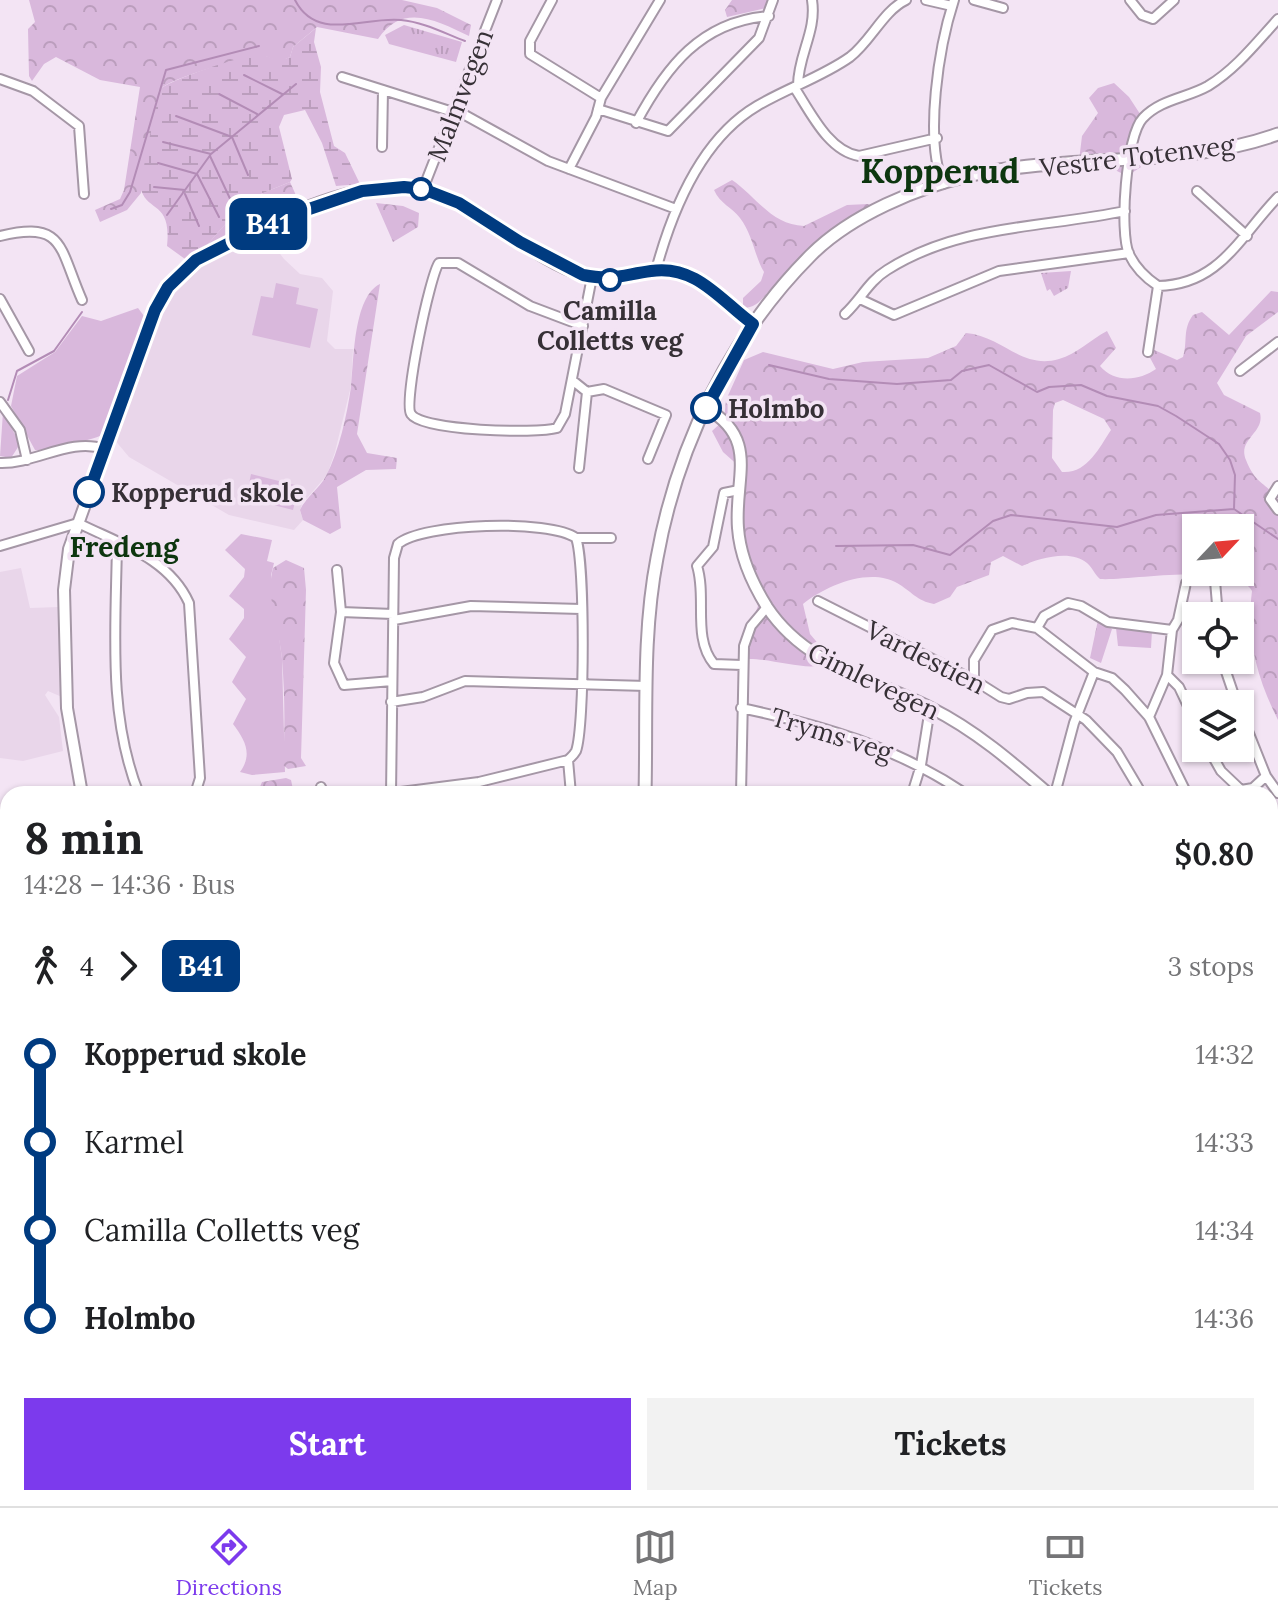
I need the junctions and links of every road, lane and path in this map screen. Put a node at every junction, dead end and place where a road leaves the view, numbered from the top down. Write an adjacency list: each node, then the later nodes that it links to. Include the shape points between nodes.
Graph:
1 (497, 0): 21 (street, Malmvegen)
2 (552, 0): 19 (street, via 530,41 530,54)
3 (660, 0): 19 (street)
4 (773, 0): 13 (street)
5 (812, 0): 17 (street, via 813,26)
6 (906, 0): 17 (street, via 851,56)
7 (926, 0): 11 (street)
8 (974, 0): 12 (street)
9 (1130, 0): 10 (street, via 1153,19)
10 (1174, 0)
11 (953, 3): 24 (street, via 937,73)
12 (1003, 8)
13 (769, 16): 22 (street, via 730,21 698,40 655,90); 22 (street, via 754,45 680,122 661,132)
14 (1278, 19): 26 (street, via 1233,69 1141,119)
15 (342, 77): 18 (street)
16 (0, 79): 31 (street, via 33,91 79,126)
17 (796, 86): 24 (street, via 828,136 848,154); 33 (street, via 737,122 690,181)
18 (383, 90): 21 (street); 25 (street)
19 (601, 98): 20 (street)
20 (598, 109): 22 (street); 27 (street)
21 (454, 110): 27 (street); 29 (street, Malmvegen)
22 (636, 123)
23 (1278, 134): 26 (main road, Vestre Totenveg, via 1214,149)
24 (937, 138): 28 (street)
25 (382, 147)
26 (1130, 158): 28 (main road, Vestre Totenveg, via 974,175); 34 (street)
27 (569, 169): 33 (street)
28 (943, 184): 45 (main road, Vestre Totenveg, via 862,218 813,253)
29 (423, 189): 39 (street, via 459,203 545,257); 55 (street, via 379,188 328,200 223,245 184,269 155,310)
30 (1197, 191): 36 (street)
31 (84, 194)
32 (1278, 197): 36 (street)
33 (676, 209): 38 (street)
34 (1125, 211): 37 (street); 42 (street, via 968,237 886,270)
35 (0, 236): 43 (street, via 37,229 52,236)
36 (1247, 236): 40 (street, via 1215,268 1181,283)
37 (1129, 253): 40 (street); 42 (street, via 999,271 894,315)
38 (656, 270): 39 (street, via 608,280); 45 (street, via 672,270 714,289)
39 (592, 277): 46 (street)
40 (1158, 286): 49 (street)
41 (0, 299): 48 (street)
42 (860, 299): 44 (street)
43 (82, 300)
44 (845, 314)
45 (753, 324): 54 (main road, Vestre Totenveg)
46 (583, 326): 51 (street); 51 (street, via 551,317 458,263 439,263 430,285 408,407 420,422 548,430 563,423)
47 (1278, 342): 50 (street)
48 (29, 351)
49 (1148, 352)
50 (1240, 371)
51 (572, 380): 52 (street)
52 (587, 392): 56 (street, via 604,389 666,415); 59 (street)
53 (0, 402): 57 (street, via 20,430)
54 (706, 408): 61 (street, Gimlevegen, via 723,420 740,444); 83 (main road, Vestre Totenveg, via 679,472 659,545)
55 (103, 453): 57 (street, via 81,447); 63 (street)
56 (648, 459)
57 (27, 460): 58 (street)
58 (0, 463)
59 (579, 468)
60 (1278, 486): 62 (street, via 1270,499)
61 (739, 490): 71 (street, Gimlevegen, via 740,544); 77 (street, via 724,493 713,547 697,566 710,660)
62 (1278, 510)
63 (78, 523): 66 (street); 67 (street); 96 (street, via 64,590 68,729)
64 (576, 538): 65 (street); 72 (street); 74 (street, via 551,530 459,528 415,534 398,544)
65 (611, 538)
66 (117, 542): 97 (street, via 120,734); 98 (street, via 156,561 181,584 189,603)
67 (0, 546)
68 (337, 570): 73 (street)
69 (818, 601): 80 (street, Vardestien)
70 (1217, 602): 76 (street, via 1215,581 1208,574 1194,576 1186,583)
71 (767, 607): 77 (street, Tryms veg, via 747,635); 87 (street, Gimlevegen, via 816,657)
72 (581, 609): 74 (street, via 471,606); 82 (street)
73 (341, 612): 74 (street); 81 (street, via 334,663 340,681)
74 (394, 617): 81 (street)
75 (1037, 628): 76 (street, via 1044,616 1068,603 1108,622); 78 (street); 80 (street, via 1012,623 992,630 974,660)
76 (1172, 630): 79 (street)
77 (742, 665): 86 (street, Tryms veg)
78 (1094, 672): 88 (street); 89 (street, via 1112,678)
79 (1167, 675): 84 (street); 89 (street)
80 (974, 680): 88 (street, Vardestien, via 1009,699 1043,692)
81 (392, 681): 85 (street)
82 (582, 683): 83 (street); 85 (street, via 465,681); 91 (street, via 577,747)
83 (647, 686): 103 (main road, Vestre Totenveg)
84 (1182, 693)
85 (391, 702): 99 (street)
86 (741, 708): 93 (street, Tryms veg, via 837,731); 104 (street, Tryms veg)
87 (930, 708): 93 (street); 107 (street, Gimlevegen, via 988,743)
88 (1078, 714): 108 (street); 109 (street, Vardestien, via 1117,752)
89 (1149, 717): 110 (street)
90 (1254, 746): 94 (street)
91 (568, 760): 95 (street); 102 (street)
92 (1216, 762): 111 (street)
93 (921, 765): 105 (street); 106 (street, Tryms veg)
94 (1266, 776): 112 (street); 113 (street)
95 (479, 782): 100 (street); 101 (street)
96 (78, 786)
97 (136, 786)
98 (198, 786)
99 (389, 786)
100 (452, 786)
101 (479, 786)
102 (570, 786)
103 (645, 786)
104 (741, 786)
105 (914, 786)
106 (954, 786)
107 (1042, 786)
108 (1055, 786)
109 (1137, 786)
110 (1183, 786)
111 (1237, 786)
112 (1255, 786)
113 (1273, 786)
114 (1278, 1075): 115 (street)
115 (1278, 1122)

